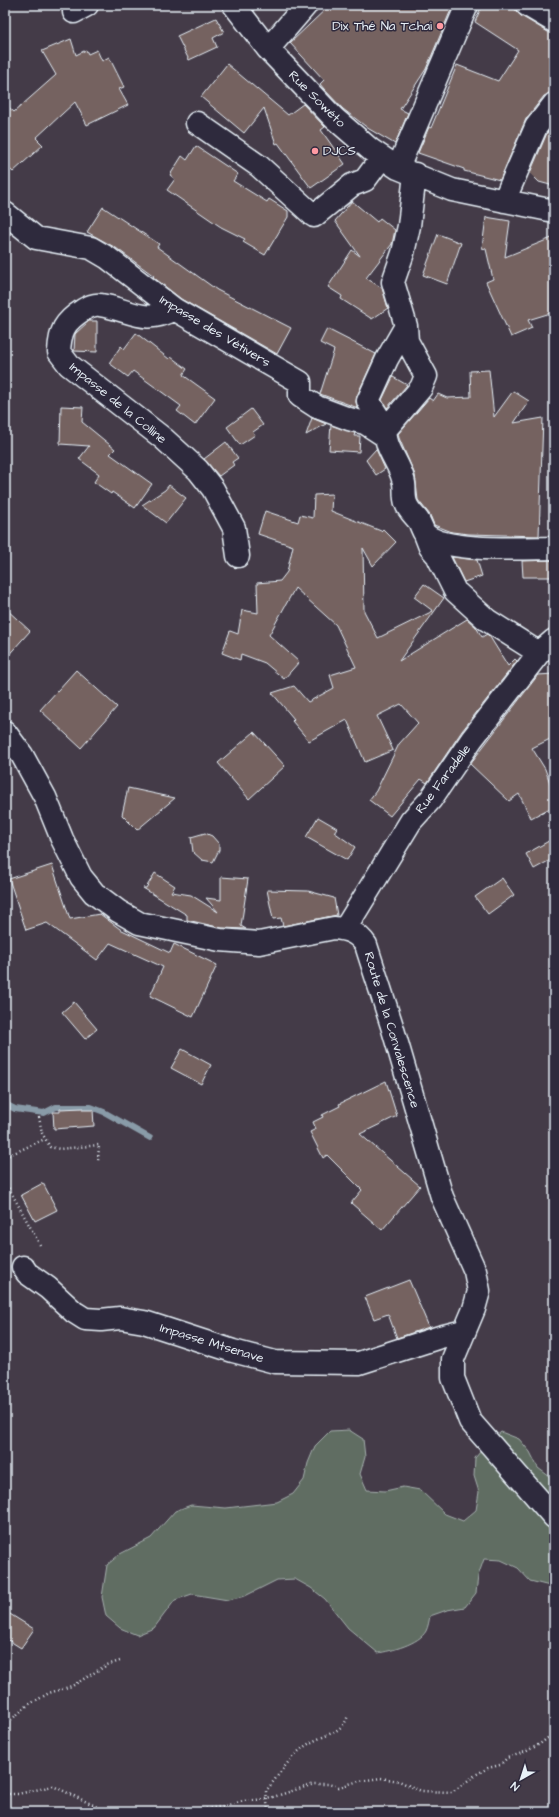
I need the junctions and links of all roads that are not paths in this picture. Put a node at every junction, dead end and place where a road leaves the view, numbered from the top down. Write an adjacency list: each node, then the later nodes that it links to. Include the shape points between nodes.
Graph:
1 (234, 5): 6 (street, Rue Sowéto)
2 (306, 5): 6 (street)
3 (467, 5): 9 (street)
4 (527, 5): 5 (street)
5 (554, 21)
6 (268, 49): 9 (street, Rue Sowéto, via 334,118 370,150)
7 (554, 104): 10 (street, via 536,127)
8 (198, 122): 9 (street, via 259,166 314,216 352,184)
9 (398, 166): 10 (street, Rue Sowéto, via 452,190); 14 (street, via 409,226 393,282)
10 (504, 201): 11 (street, Rue Sowéto)
11 (554, 211)
12 (5, 213): 13 (street, Impasse des Vétivers, via 36,238 91,248 108,258)
13 (174, 309): 15 (street, Impasse des Vétivers, via 300,382 300,396 317,407); 18 (street, Impasse de la Colline, via 153,317 136,315 99,304 90,306 65,324 59,352 69,365 198,470 213,490 234,528)
14 (406, 326): 15 (street, via 387,359 368,401); 15 (street, via 407,341 426,376 421,388)
15 (386, 432): 16 (street, via 388,447 404,481 406,505 419,521)
16 (425, 534): 17 (street, via 441,542 465,546); 19 (street, via 456,591 487,620)
17 (554, 548)
18 (238, 556)
19 (547, 647): 21 (street, Rue Faradelle, via 472,739 431,799 411,821)
20 (5, 732): 21 (street, via 45,797 81,877 94,893 118,911 139,923 220,940 259,943 320,930)
21 (345, 929): 23 (street, Route de la Convalescence, via 360,936 366,945 442,1197 475,1272 479,1292)
22 (23, 1267): 23 (street, Impasse Mtsenave, via 74,1312 86,1319 120,1318 144,1322 232,1351 275,1362 359,1363)
23 (464, 1331): 24 (street, Route de la Convalescence, via 453,1359 453,1378 470,1421)
24 (554, 1517)

